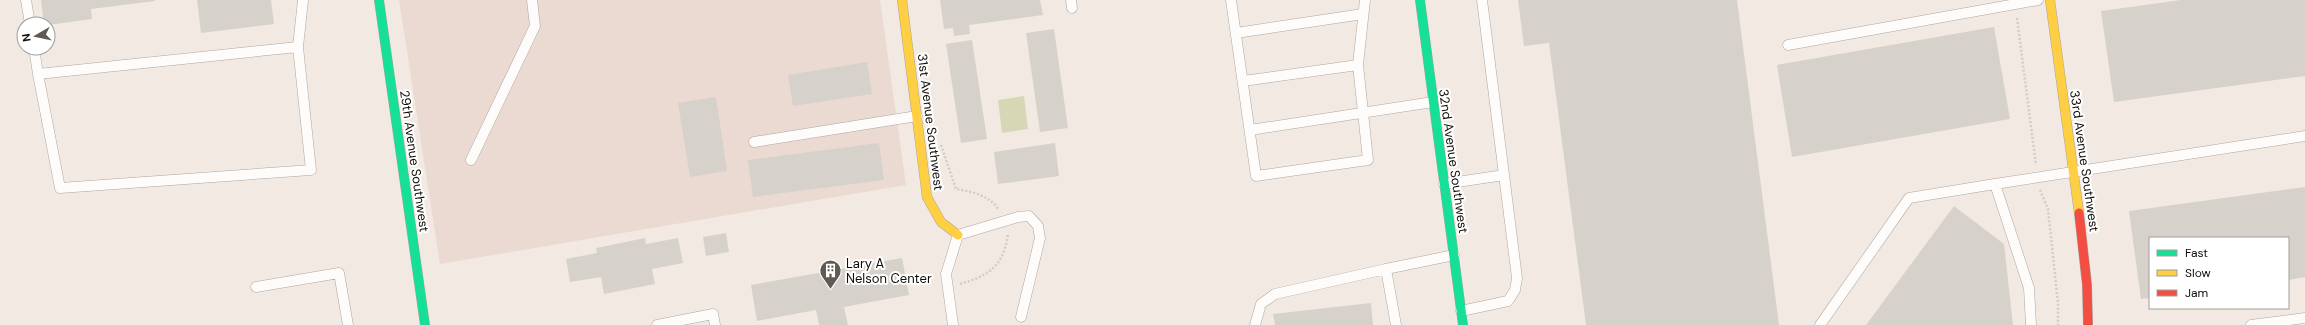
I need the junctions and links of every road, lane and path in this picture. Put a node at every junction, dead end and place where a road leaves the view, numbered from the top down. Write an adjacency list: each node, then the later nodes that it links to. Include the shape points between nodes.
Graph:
1 (26, 0): 13 (lane)
2 (303, 0): 16 (lane)
3 (379, 0): 44 (street, 29th Avenue Southwest)
4 (532, 0): 28 (lane, via 535,26)
5 (902, 0): 23 (street, 31st Avenue Southwest)
6 (1232, 0): 14 (lane)
7 (1365, 0): 12 (lane)
8 (1420, 0): 21 (street, 32nd Avenue Southwest)
9 (1482, 0): 30 (lane)
10 (2038, 0): 15 (lane)
11 (2050, 0): 29 (street, 33rd Avenue Southwest)
12 (1363, 14): 14 (lane); 18 (lane)
13 (29, 16)
14 (1236, 33): 20 (lane)
15 (1788, 45)
16 (298, 47): 19 (lane); 19 (lane, via 311,170 60,188)
17 (35, 56): 19 (lane)
18 (1358, 65): 20 (lane); 22 (lane)
19 (38, 74)
20 (1243, 81): 24 (lane)
21 (1433, 102): 22 (lane); 31 (street, 32nd Avenue Southwest)
22 (1362, 113): 24 (lane); 24 (lane, via 1368,160 1256,176)
23 (917, 116): 27 (lane); 34 (street, 31st Avenue Southwest, via 927,197 941,222)
24 (1250, 130)
25 (2305, 136): 29 (lane)
26 (941, 139): 33 (path, via 956,190 966,190 984,196 996,206)
27 (754, 142)
28 (471, 160)
29 (2074, 173): 32 (lane); 53 (street, 33rd Avenue Southwest, via 2087,285)
30 (1504, 175): 31 (lane); 39 (lane, via 1517,278 1515,290 1508,301)
31 (1444, 184): 35 (street, 32nd Avenue Southwest)
32 (1995, 184): 51 (lane, via 1909,198); 52 (lane, via 2029,288)
33 (1004, 221): 34 (lane); 37 (path, via 1008,235 1004,251 995,266 982,278); 40 (lane, via 1029,216 1038,226 1040,238)
34 (958, 235): 47 (lane, via 946,274)
35 (1454, 254): 36 (lane); 39 (street, 32nd Avenue Southwest)
36 (1386, 269): 48 (lane, via 1275,294 1261,304); 49 (lane)
37 (960, 284)
38 (256, 287): 43 (lane, via 339,273)
39 (1461, 311): 42 (street, 32nd Avenue Southwest)
40 (1021, 318)
41 (2305, 318): 54 (lane)
42 (1463, 324): 50 (lane)
43 (348, 325)
44 (425, 325)
45 (657, 325): 46 (lane, via 713,314)
46 (715, 325)
47 (953, 325)
48 (1255, 325)
49 (1396, 325)
50 (1452, 325)
51 (1820, 325)
52 (2031, 325)
53 (2088, 325)
54 (2251, 325)

